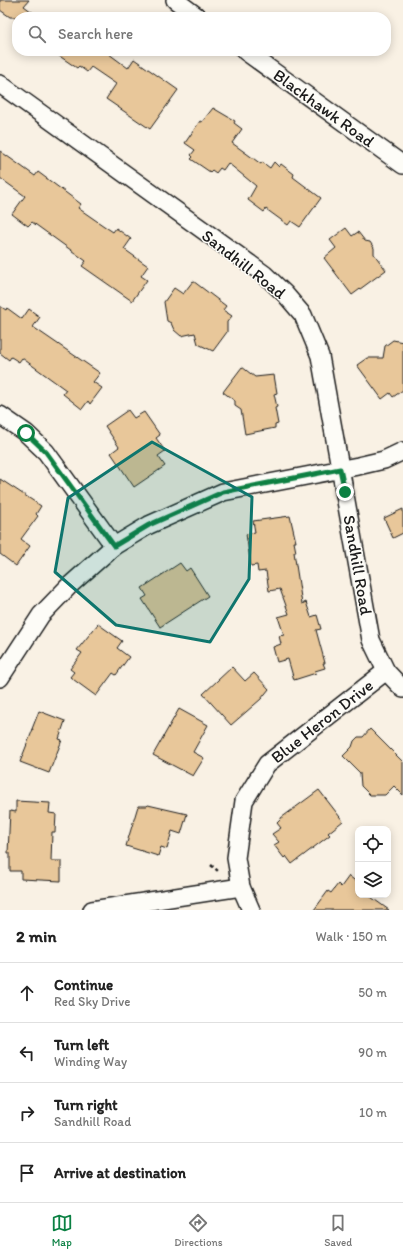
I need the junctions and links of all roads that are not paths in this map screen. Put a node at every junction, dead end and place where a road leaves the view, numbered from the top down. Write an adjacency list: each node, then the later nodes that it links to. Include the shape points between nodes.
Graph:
1 (175, 0): 2 (street)
2 (191, 12)
3 (252, 56): 5 (street, Blackhawk Road)
4 (0, 84): 8 (street, Sandhill Road, via 264,274 290,299 303,315 320,356)
5 (403, 165)
6 (0, 415): 9 (street, via 26,433 46,452)
7 (403, 451): 8 (street, via 384,460)
8 (340, 469): 9 (street, via 223,492 149,525); 10 (street, Sandhill Road, via 371,640)
9 (114, 546): 11 (street, via 41,615)
10 (386, 671): 12 (street, Sandhill Road); 13 (street, Blue Heron Drive, via 267,764 244,801 236,858)
11 (0, 678)
12 (403, 689)
13 (241, 886): 14 (street); 15 (street, Blue Heron Drive)
14 (92, 910)
15 (251, 910)

